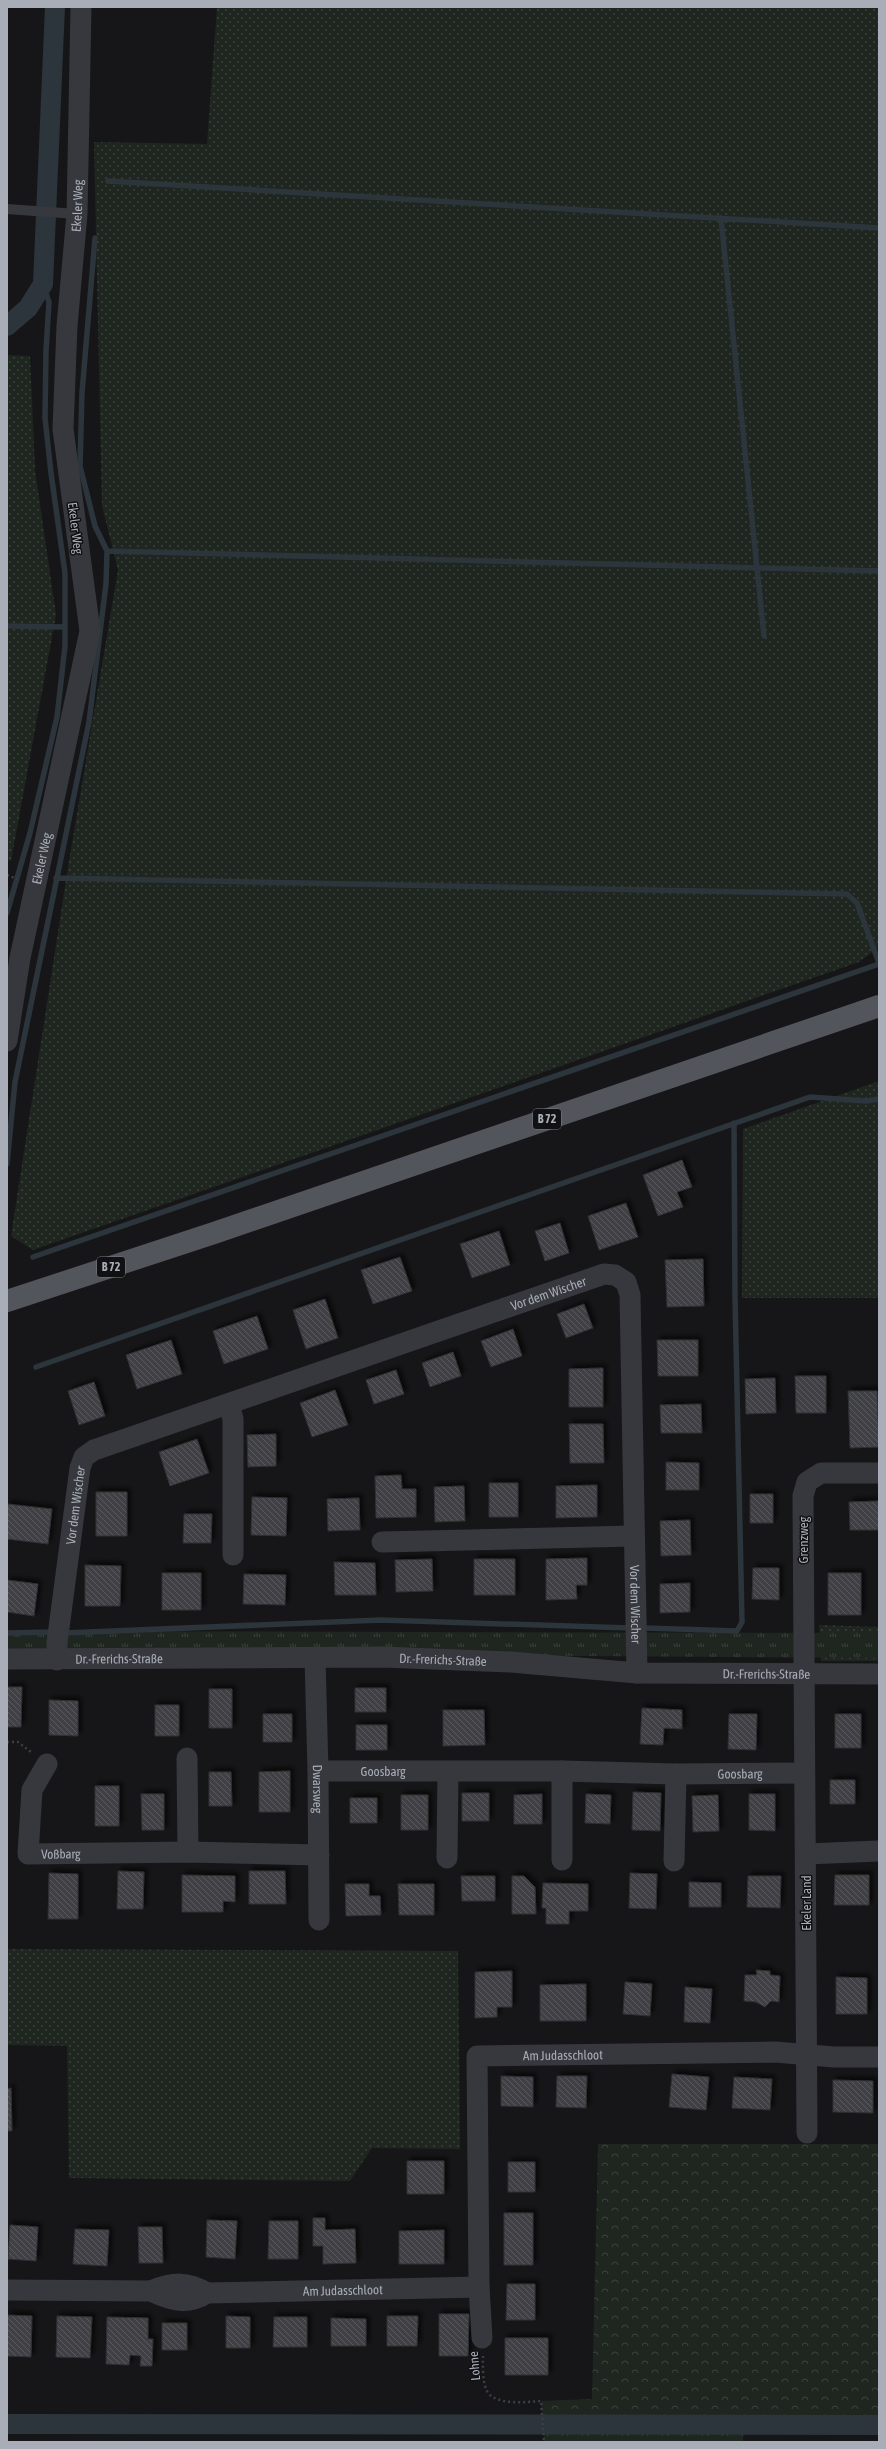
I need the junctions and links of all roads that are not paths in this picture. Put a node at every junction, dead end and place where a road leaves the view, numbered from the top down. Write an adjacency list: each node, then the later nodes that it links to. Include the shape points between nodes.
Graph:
1 (81, 7): 3 (street, Ekeler Weg)
2 (7, 209): 3 (lane)
3 (77, 214): 5 (street, Ekeler Weg, via 67,326 63,429 90,631 20,958)
4 (879, 1006): 6 (main road, B 72)
5 (7, 1041)
6 (7, 1301)
7 (229, 1404): 9 (street, Vor dem Wischer, via 604,1274 615,1275 626,1282 630,1295); 11 (street, via 233,1419); 14 (street, Vor dem Wischer, via 94,1450 84,1457 80,1468 57,1643)
8 (879, 1473): 16 (street, Grenzweg, via 821,1473 807,1482 803,1496)
9 (633, 1536): 10 (street); 15 (street, Vor dem Wischer)
10 (382, 1542)
11 (233, 1555)
12 (315, 1658): 14 (street, Dr.-Frerichs-Straße); 15 (street, Dr.-Frerichs-Straße, via 382,1657 511,1662); 20 (street, Dwarsweg)
13 (7, 1659): 14 (street, Dr.-Frerichs-Straße)
14 (57, 1660)
15 (637, 1673): 16 (street, Dr.-Frerichs-Straße)
16 (804, 1674): 17 (street, Dr.-Frerichs-Straße); 23 (street, Ekeler Land)
17 (879, 1674)
18 (187, 1758): 26 (street)
19 (47, 1764): 26 (street, Voßbarg, via 32,1790 28,1854)
20 (318, 1771): 22 (street, Goosbarg); 28 (street, Dwarsweg)
21 (562, 1771): 22 (street, Goosbarg); 24 (street, Goosbarg); 30 (street)
22 (448, 1772): 29 (street)
23 (804, 1773): 24 (street, Goosbarg); 27 (street, Ekeler Land)
24 (676, 1774): 31 (street)
25 (879, 1851): 27 (street)
26 (188, 1852): 28 (street, Voßbarg)
27 (806, 1854): 33 (street, Ekeler Land)
28 (319, 1855): 32 (street, Dwarsweg)
29 (447, 1858)
30 (562, 1860)
31 (674, 1861)
32 (319, 1920)
33 (806, 2054): 34 (street, Am Judasschloot); 35 (street, Ekeler Land); 36 (street, Am Judasschloot, via 775,2052 477,2056)
34 (879, 2057)
35 (807, 2133)
36 (479, 2287): 37 (street, Am Judasschloot, via 207,2293 195,2285 167,2284 152,2291); 38 (street, Am Judasschloot)
37 (7, 2290)
38 (482, 2338)

